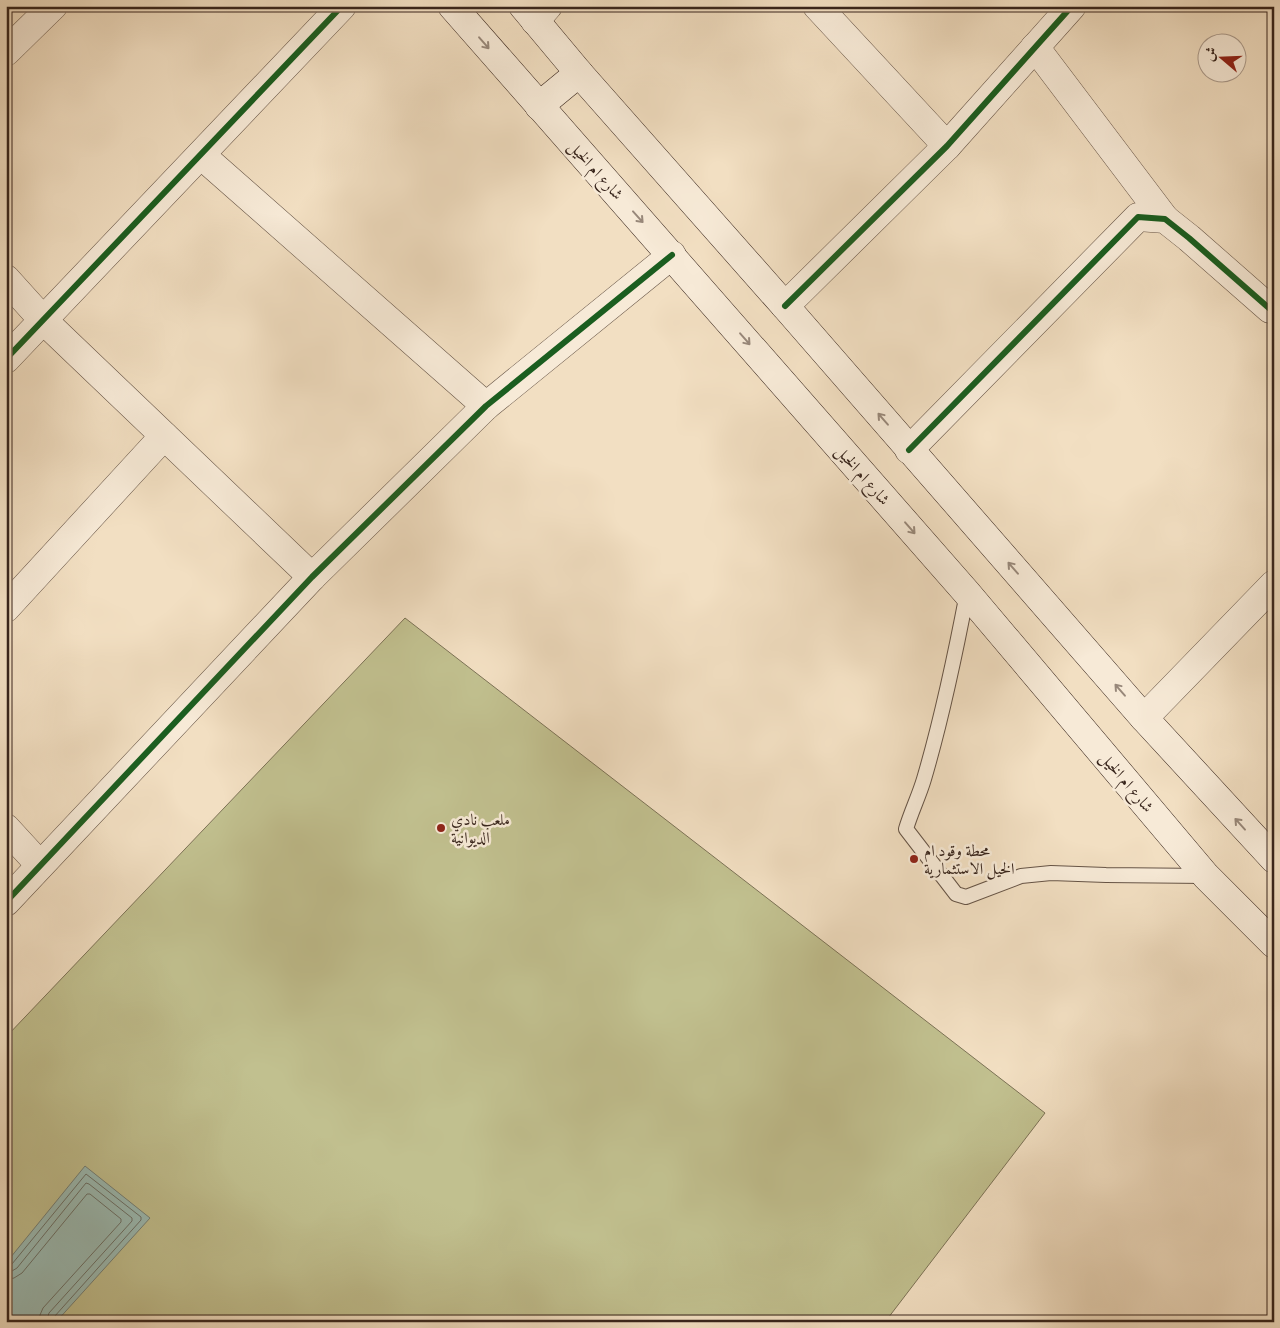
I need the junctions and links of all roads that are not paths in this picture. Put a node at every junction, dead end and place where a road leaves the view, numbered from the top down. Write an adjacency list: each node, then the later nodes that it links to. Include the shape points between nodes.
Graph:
1 (53, 6): 8 (street)
2 (342, 6): 12 (street)
3 (452, 6): 10 (street, شارع ام الخيل, one-way to 10)
4 (817, 6): 11 (street)
5 (1072, 6): 7 (street)
6 (535, 11): 9 (street)
7 (1035, 47): 11 (street); 13 (street)
8 (6, 52)
9 (579, 73): 10 (street); 16 (street)
10 (539, 106): 14 (street, شارع ام الخيل, one-way to 14)
11 (948, 146): 16 (street)
12 (201, 155): 18 (street); 20 (street)
13 (1165, 219): 17 (street, via 1270,309); 22 (street, via 1138,218)
14 (672, 256): 20 (street); 25 (street, شارع ام الخيل, one-way to 25)
15 (6, 279): 18 (street)
16 (785, 306): 22 (street, one-way to 16)
17 (1274, 309)
18 (43, 320): 19 (street); 21 (street)
19 (6, 360)
20 (486, 406): 23 (street)
21 (164, 436): 23 (street); 26 (street)
22 (909, 450): 27 (street, one-way to 22)
23 (312, 577): 30 (street)
24 (1274, 584): 27 (street)
25 (967, 592): 31 (street, شارع ام الخيل); 31 (lane, via 939,724 924,781 906,829 956,894 966,897 1021,876 1051,873)
26 (6, 608)
27 (1144, 718): 29 (street, one-way to 27)
28 (6, 828): 30 (street)
29 (1274, 859)
30 (40, 866): 32 (street)
31 (1206, 876): 33 (street, شارع ام الخيل)
32 (6, 902)
33 (1274, 944)

